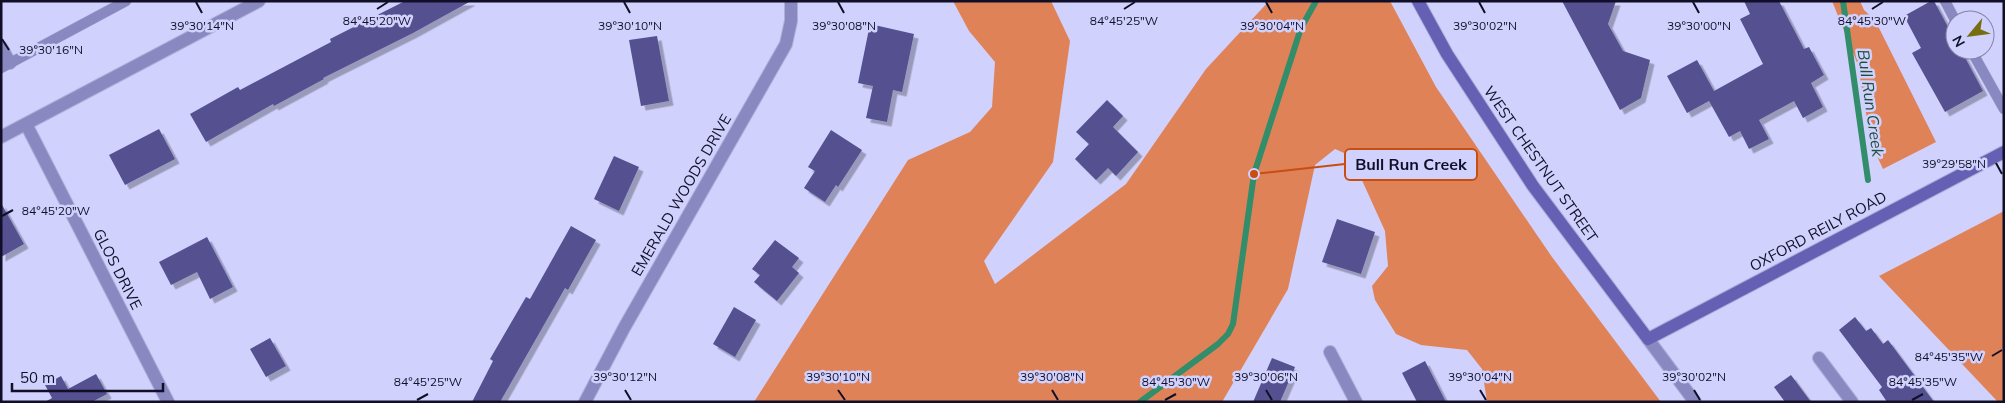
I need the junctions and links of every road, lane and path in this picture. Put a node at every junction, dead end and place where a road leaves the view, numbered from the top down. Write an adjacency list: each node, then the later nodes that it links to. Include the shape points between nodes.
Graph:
1 (126, 1): 7 (lane)
2 (259, 1): 9 (street)
3 (791, 1): 16 (street, EMERALD WOODS DRIVE, via 786,44)
4 (1418, 1): 12 (main road, WEST CHESTNUT STREET, via 1447,54 1533,186)
5 (1, 47): 7 (street)
6 (1977, 60): 8 (lane)
7 (6, 65)
8 (2004, 109)
9 (26, 124): 10 (street); 15 (street, GLOS DRIVE)
10 (1, 137)
11 (2004, 152): 12 (main road, OXFORD REILY ROAD)
12 (1648, 339): 18 (street)
13 (1330, 352): 17 (street)
14 (1819, 358): 19 (street)
15 (168, 402)
16 (585, 402)
17 (1356, 402)
18 (1695, 402)
19 (1852, 402)

